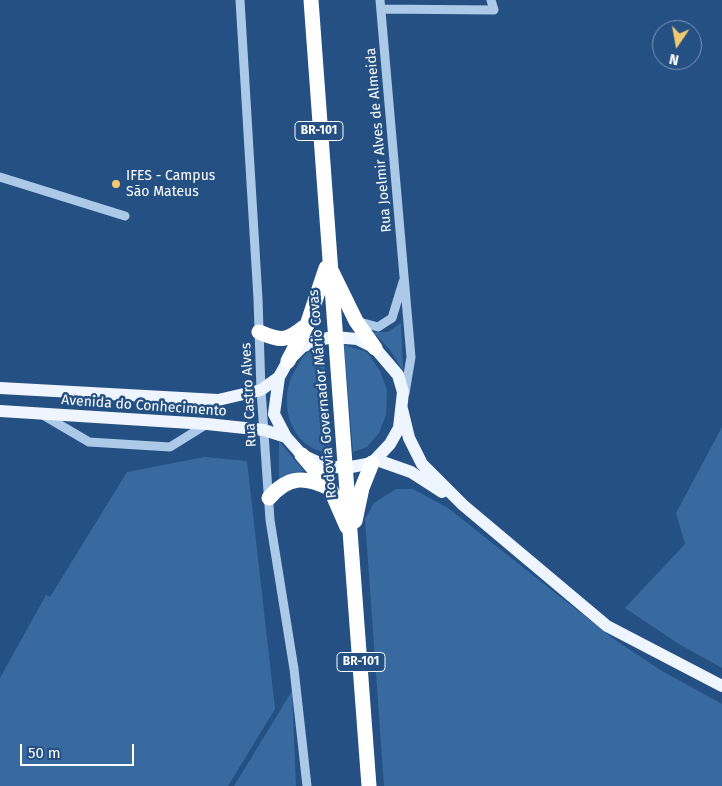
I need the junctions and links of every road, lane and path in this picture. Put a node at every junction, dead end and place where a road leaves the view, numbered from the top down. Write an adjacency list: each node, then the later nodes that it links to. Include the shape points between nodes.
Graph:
1 (240, 0): 11 (street, Rua Castro Alves)
2 (311, 0): 7 (highway, Rodovia Governador Mário Covas / BR-101)
3 (491, 0): 4 (street, via 494,10)
4 (381, 5): 8 (street, Rua Joelmir Alves de Almeida)
5 (0, 178): 6 (street)
6 (125, 216)
7 (328, 262): 9 (highway); 10 (highway); 12 (highway, Rodovia Governador Mário Covas / BR-101)
8 (405, 277): 9 (street, Rua Joelmir Alves de Almeida, via 392,318 378,326); 18 (street, Rua Joelmir Alves de Almeida, via 411,357)
9 (356, 321): 13 (highway)
10 (307, 325): 11 (highway, via 292,337 278,340); 14 (highway)
11 (259, 332): 17 (street, Rua Castro Alves)
12 (334, 337): 13 (main road, via 357,339); 14 (main road, via 302,347); 26 (highway, Rodovia Governador Mário Covas / BR-101)
13 (375, 348): 18 (main road, via 398,376 403,392)
14 (288, 361): 15 (main road)
15 (279, 377): 17 (main road, Avenida do Conhecimento); 23 (main road, via 274,414)
16 (0, 388): 17 (main road, Avenida do Conhecimento, via 218,400)
17 (260, 390): 22 (street, Rua Castro Alves)
18 (402, 409): 25 (main road, via 399,428); 29 (main road, via 409,438 422,464)
19 (0, 411): 20 (main road, Avenida do Conhecimento)
20 (40, 414): 21 (main road, Avenida do Conhecimento); 21 (street, via 89,442 170,447)
21 (208, 424): 22 (main road, Avenida do Conhecimento)
22 (264, 430): 23 (main road, Avenida do Conhecimento); 28 (street, Rua Castro Alves)
23 (286, 437): 24 (main road)
24 (302, 455): 26 (main road, via 326,466); 27 (highway)
25 (374, 461): 26 (main road); 29 (main road, via 411,472); 30 (highway, via 362,488)
26 (346, 468): 30 (highway, Rodovia Governador Mário Covas / BR-101)
27 (330, 488): 28 (highway, via 297,479 280,485); 30 (highway)
28 (269, 498): 32 (street, Rua Castro Alves, via 294,669)
29 (463, 505): 31 (main road, via 607,626)
30 (352, 537): 33 (highway, Rodovia Governador Mário Covas / BR-101)
31 (722, 686)
32 (306, 786)
33 (369, 786)

